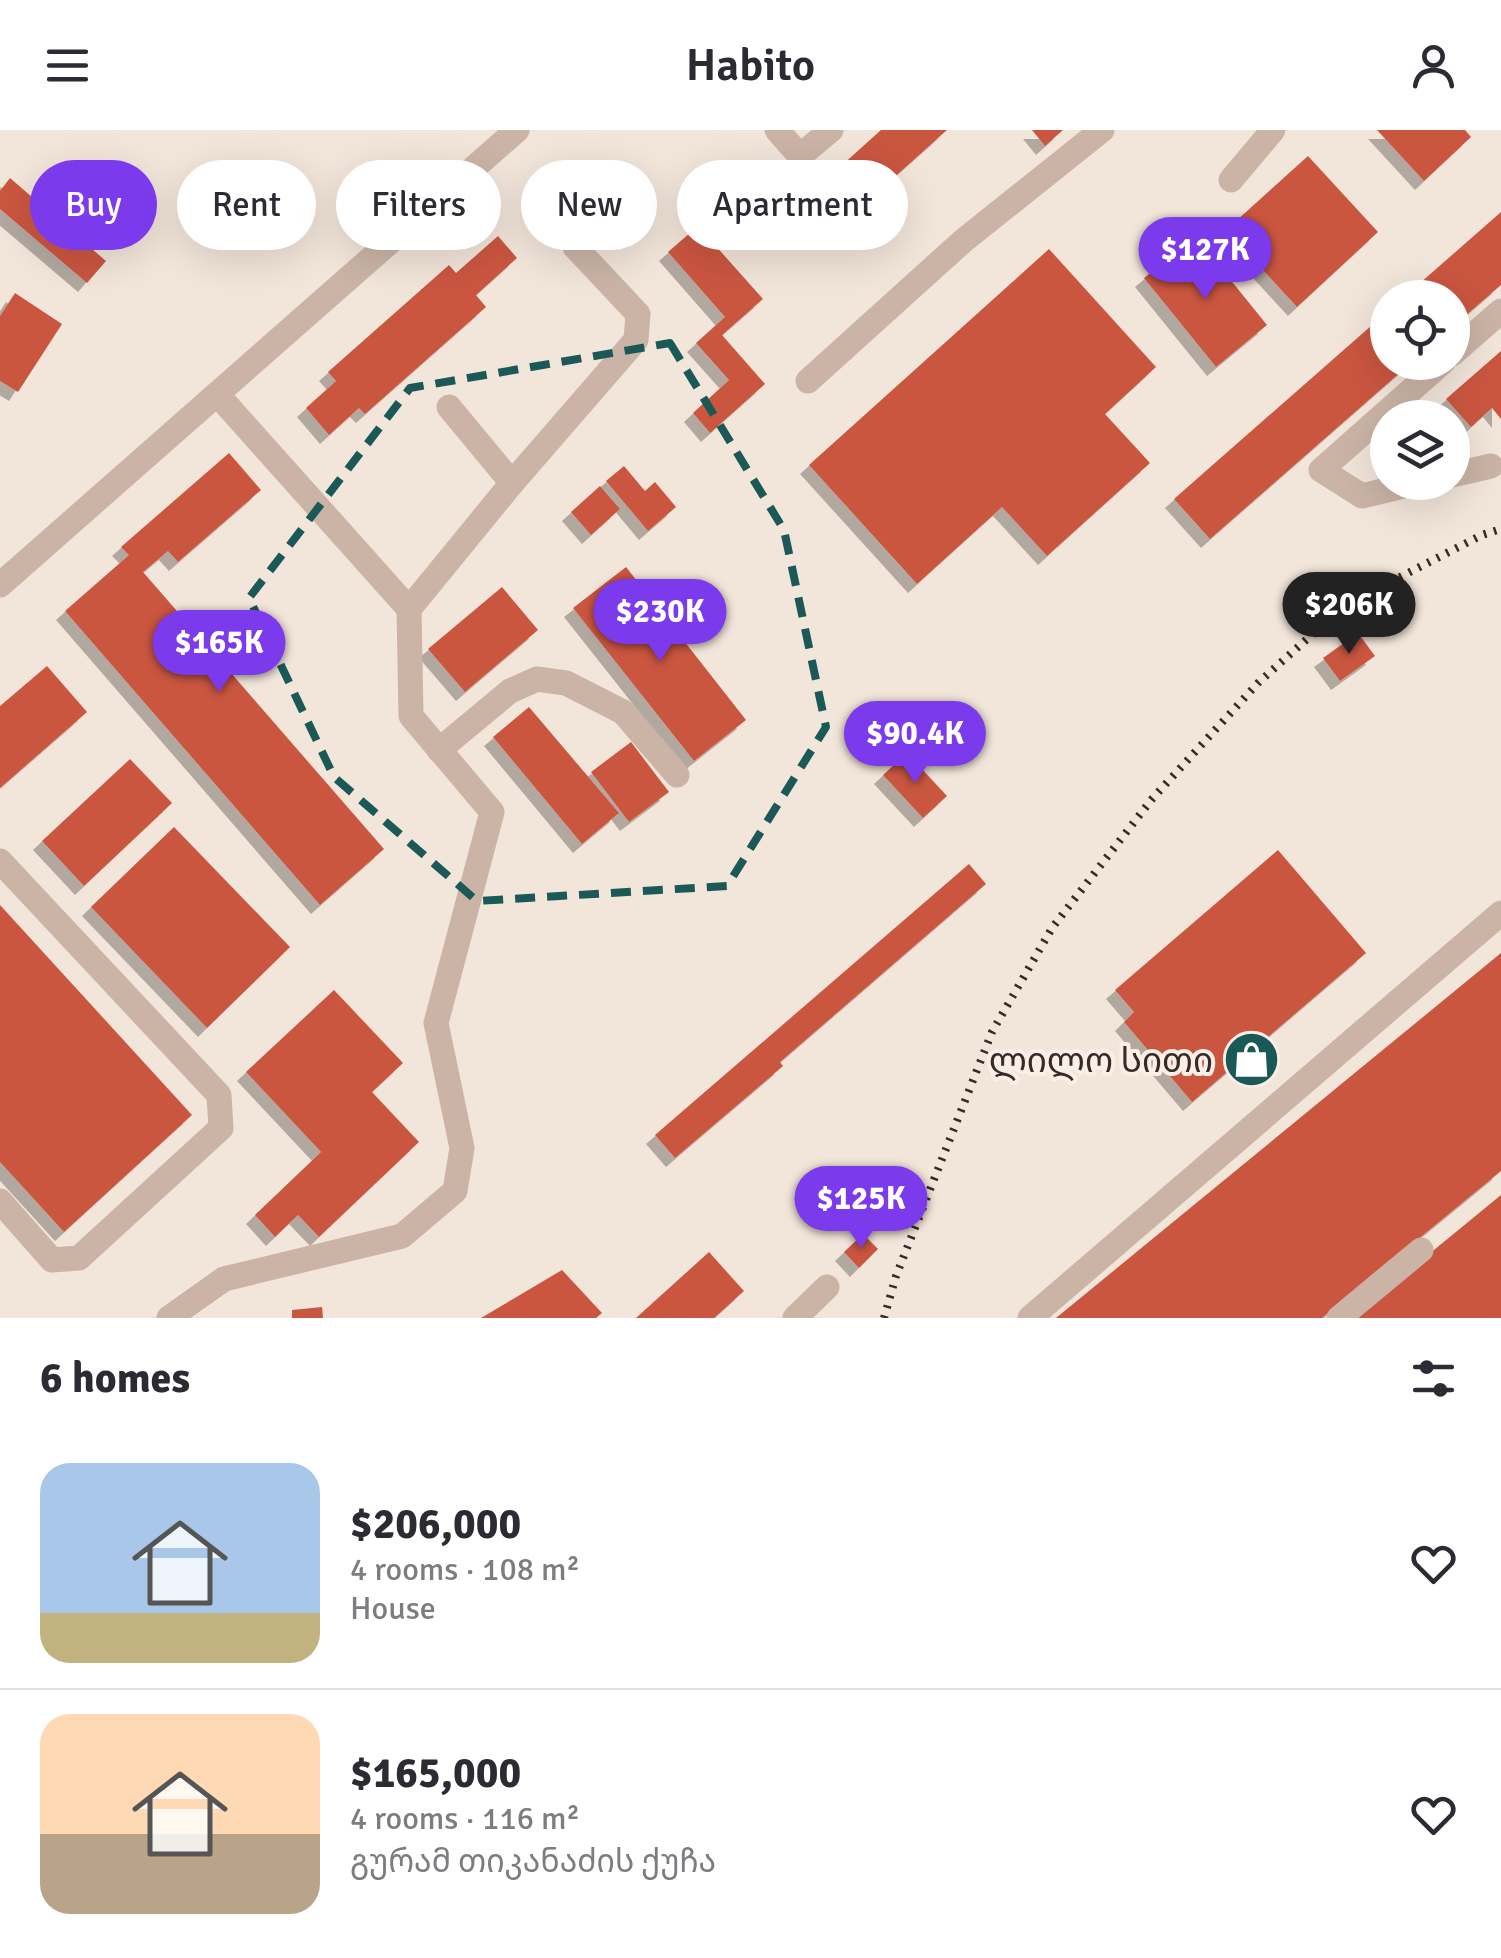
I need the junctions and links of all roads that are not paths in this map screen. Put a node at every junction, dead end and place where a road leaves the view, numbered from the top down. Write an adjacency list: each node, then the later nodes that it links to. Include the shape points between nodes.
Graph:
1 (517, 130): 12 (street)
2 (777, 130): 3 (street, via 800,156)
3 (831, 130)
4 (1102, 130): 11 (street, via 963,241)
5 (1273, 130): 6 (street)
6 (1231, 180)
7 (579, 250): 18 (street, via 638,314 636,340)
8 (1501, 311): 9 (street)
9 (1470, 338)
10 (1423, 380): 13 (street)
11 (808, 381)
12 (218, 394): 20 (street); 21 (street)
13 (1400, 400)
14 (448, 407): 18 (street)
15 (1370, 427): 19 (street, via 1322,470 1362,496)
16 (1491, 466): 17 (street)
17 (1470, 471)
18 (512, 483): 21 (street)
19 (1370, 494)
20 (0, 585)
21 (409, 609): 22 (street, via 410,716)
22 (439, 750): 23 (street, via 510,691 537,679 566,683 624,712); 29 (street, via 492,812 436,1023 462,1148 455,1191 402,1236 224,1278)
23 (677, 775)
24 (0, 861): 26 (street, via 218,1095 221,1128 79,1258 52,1260)
25 (1501, 914): 31 (street)
26 (0, 1201)
27 (1421, 1250): 32 (street)
28 (827, 1287): 30 (street)
29 (169, 1318)
30 (795, 1318)
31 (1030, 1318)
32 (1338, 1318)

